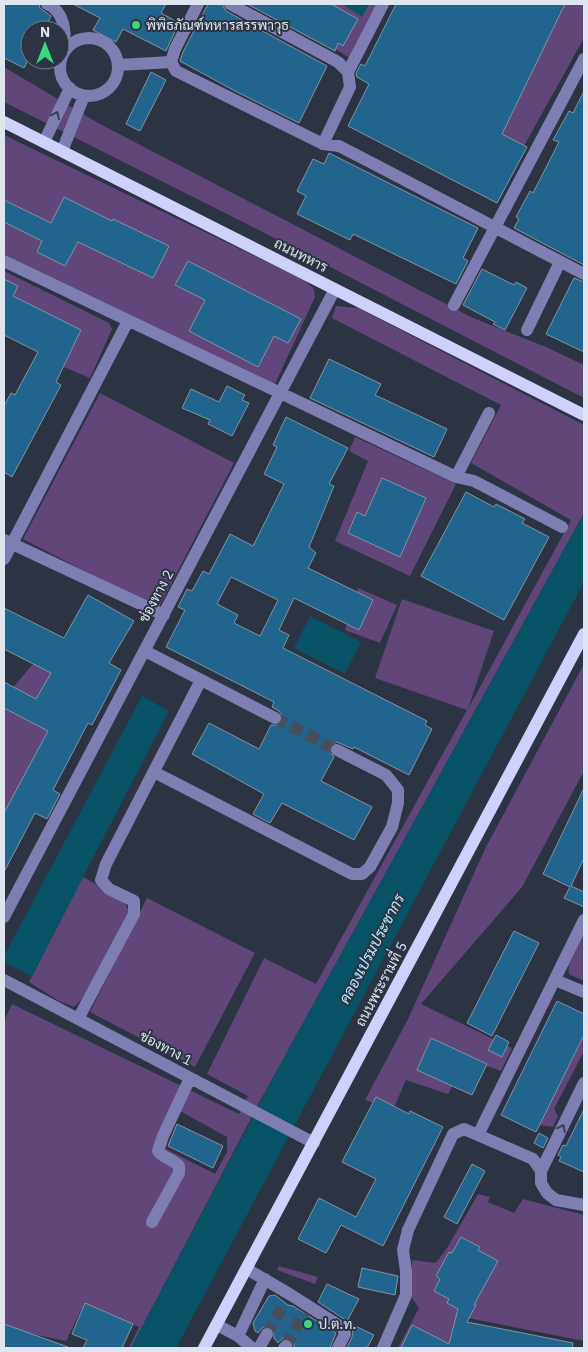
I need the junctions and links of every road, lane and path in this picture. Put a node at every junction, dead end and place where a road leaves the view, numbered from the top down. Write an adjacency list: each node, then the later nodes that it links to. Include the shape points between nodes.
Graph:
1 (47, 4): 5 (lane, via 54,7)
2 (198, 4): 8 (lane)
3 (230, 4): 11 (lane, via 338,62)
4 (383, 4): 11 (lane)
5 (63, 20)
6 (70, 46): 9 (lane, via 81,40 100,40 114,52)
7 (584, 59): 18 (lane)
8 (171, 62): 9 (lane); 16 (lane, via 176,71)
9 (118, 65): 13 (lane, via 116,80 110,88 98,95)
10 (60, 70): 12 (lane)
11 (348, 72): 16 (lane, via 350,87)
12 (70, 88): 13 (lane); 15 (lane, one-way to 12)
13 (84, 96): 17 (lane)
14 (4, 122): 15 (main road, ถนนทหาร)
15 (44, 142): 17 (main road, ถนนทหาร)
16 (323, 144): 18 (lane, via 339,146)
17 (62, 151): 22 (main road, ถนนทหาร)
18 (495, 227): 20 (lane); 23 (lane)
19 (4, 261): 24 (lane)
20 (560, 262): 21 (lane); 25 (lane)
21 (584, 274)
22 (336, 289): 26 (lane, ช่องทาง 2); 28 (main road, ถนนทหาร)
23 (454, 304)
24 (128, 321): 26 (lane); 31 (lane)
25 (527, 330)
26 (280, 394): 29 (lane); 33 (lane, ช่องทาง 2)
27 (489, 413): 29 (lane)
28 (584, 414)
29 (456, 477): 30 (lane, via 474,481)
30 (562, 527)
31 (8, 542): 32 (lane); 33 (lane)
32 (4, 559)
33 (164, 615): 35 (lane, ช่องทาง 2)
34 (584, 634): 49 (main road, ถนนพระรามที่ 5)
35 (145, 651): 36 (lane); 40 (lane, ช่องทาง 2)
36 (201, 680): 37 (lane); 39 (lane)
37 (275, 718)
38 (338, 750): 39 (lane, via 386,775 398,790 392,826 370,867 362,874 352,874)
39 (154, 772): 45 (lane, via 106,864 102,880 109,889 134,901 134,914)
40 (4, 916)
41 (584, 920): 43 (lane)
42 (4, 980): 45 (lane, ช่องทาง 1)
43 (555, 980): 44 (lane); 48 (lane)
44 (584, 992)
45 (78, 1019): 46 (lane, ช่องทาง 1)
46 (190, 1078): 49 (lane, ช่องทาง 1); 52 (lane, via 158,1151 179,1166 179,1173)
47 (584, 1083): 50 (lane, one-way to 47)
48 (478, 1135): 50 (lane, via 533,1159); 62 (lane, via 464,1129 453,1134 408,1230 404,1250 406,1295)
49 (314, 1143): 53 (main road, ถนนพระรามที่ 5)
50 (541, 1171): 51 (lane, via 541,1184 547,1193 556,1200)
51 (584, 1205)
52 (152, 1222)
53 (247, 1269): 54 (lane); 55 (main road, ถนนพระรามที่ 5)
54 (265, 1280): 57 (lane); 61 (lane, via 287,1299 343,1328 345,1334)
55 (217, 1325): 57 (lane); 58 (main road, ถนนพระรามที่ 5)
56 (266, 1334): 60 (lane)
57 (238, 1336): 59 (lane)
58 (204, 1348)
59 (252, 1348)
60 (258, 1348)
61 (338, 1348)
62 (384, 1348)

